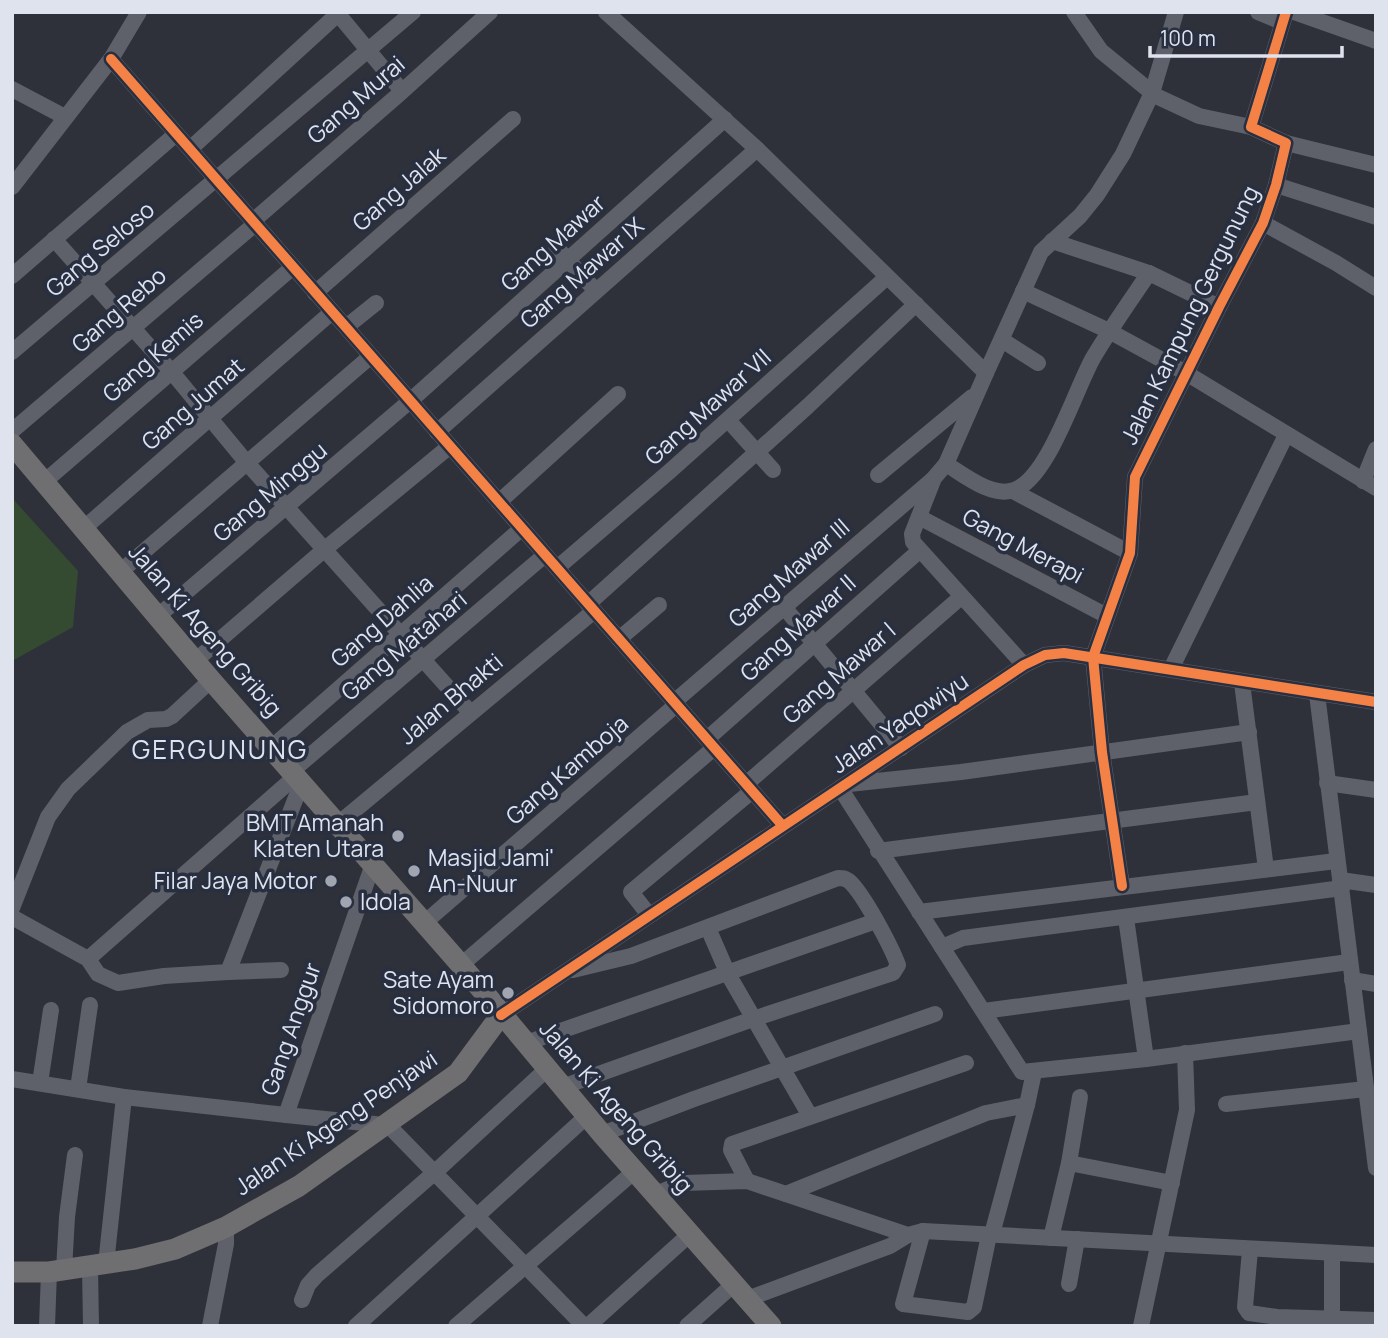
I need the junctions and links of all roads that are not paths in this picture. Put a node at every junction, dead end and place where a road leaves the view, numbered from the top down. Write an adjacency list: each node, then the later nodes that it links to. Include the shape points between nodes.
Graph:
1 (139, 12): 12 (street)
2 (413, 12): 11 (street, Gang Seloso)
3 (490, 12): 14 (street, Gang Murai)
4 (606, 12): 18 (street)
5 (1074, 12): 15 (street, via 1101,51)
6 (1176, 12): 15 (street)
7 (1258, 12): 9 (street)
8 (339, 13): 11 (street); 22 (street)
9 (1287, 16): 10 (street); 19 (street)
10 (1376, 41)
11 (367, 51): 14 (street); 25 (street, Gang Seloso)
12 (111, 59): 16 (street); 20 (street)
13 (12, 89): 16 (street)
14 (402, 91): 29 (street, Gang Murai)
15 (1152, 93): 19 (street, via 1193,114); 32 (street, via 1103,187)
16 (65, 117): 27 (street)
17 (513, 119): 43 (street, Gang Jalak)
18 (725, 119): 23 (street); 34 (street, Gang Mawar)
19 (1251, 127): 21 (street)
20 (176, 134): 22 (street); 31 (street)
21 (1286, 144): 24 (street); 26 (street, Jalan Kampung Gergunung)
22 (190, 149): 25 (street)
23 (757, 149): 38 (street); 41 (street, Gang Mawar IX)
24 (1376, 165)
25 (216, 180): 29 (street); 39 (street, Gang Seloso)
26 (1276, 185): 28 (street); 30 (street, Jalan Kampung Gergunung)
27 (12, 187)
28 (1376, 217)
29 (254, 222): 35 (street); 49 (street, Gang Rebo)
30 (1263, 223): 40 (street); 46 (street, Jalan Kampung Gergunung)
31 (54, 239): 37 (street); 39 (street)
32 (1052, 241): 36 (street); 42 (street, via 1041,252)
33 (556, 247): 34 (street)
34 (568, 260): 41 (street); 60 (street, Gang Mawar)
35 (292, 267): 43 (street); 55 (street, Gang Kemis)
36 (1149, 273): 46 (street); 50 (street)
37 (12, 276)
38 (887, 277): 45 (street); 62 (street, Gang Mawar VII)
39 (94, 284): 49 (street); 52 (street, Gang Seloso)
40 (1376, 288)
41 (596, 291): 64 (street, Gang Mawar IX)
42 (1023, 291): 50 (street, Jalan Kampung Gergunung); 51 (street)
43 (315, 293): 47 (street)
44 (376, 303): 48 (street)
45 (916, 304): 56 (street); 69 (street, Jalan Bhakti)
46 (1219, 307): 57 (street, Jalan Kampung Gergunung)
47 (332, 312): 48 (street); 61 (street, Gang Jumat)
48 (346, 327): 53 (street)
49 (132, 329): 55 (street); 63 (street, Gang Rebo)
50 (1110, 331): 57 (street, Jalan Kampung Gergunung); 77 (street, via 1044,462 1030,480)
51 (1002, 340): 54 (street); 56 (street)
52 (12, 352)
53 (371, 356): 60 (street); 70 (street)
54 (1038, 363)
55 (172, 371): 61 (street); 75 (street, Gang Kemis)
56 (986, 373): 58 (street)
57 (1186, 373): 65 (street, Jalan Kampung Gergunung); 85 (street, Jalan Kampung Gergunung, via 1135,477)
58 (977, 393): 71 (street); 73 (street)
59 (618, 394): 78 (street)
60 (410, 401): 64 (street); 79 (street, Gang Minggu)
61 (211, 419): 70 (street); 82 (street, Gang Jumat)
62 (728, 420): 69 (street); 87 (street, Gang Mawar VII)
63 (12, 431)
64 (437, 432): 67 (street)
65 (1286, 435): 76 (street, Jalan Kampung Gergunung); 102 (street)
66 (12, 444): 75 (main road, Jalan Ki Ageng Gribig)
67 (450, 446): 78 (street); 83 (street)
68 (1376, 449): 76 (street)
69 (756, 451): 72 (street); 91 (street, Jalan Bhakti)
70 (247, 463): 79 (street); 88 (street)
71 (946, 464): 74 (street); 77 (street, via 992,489)
72 (774, 470)
73 (878, 475)
74 (934, 478): 80 (street); 92 (street, Gang Mawar III)
75 (44, 482): 82 (main road, Jalan Ki Ageng Gribig)
76 (1370, 485)
77 (1013, 491): 85 (street)
78 (499, 502): 81 (street)
79 (288, 506): 83 (street); 93 (street, Gang Minggu)
80 (919, 517): 84 (street, via 912,542); 94 (street, Gang Merapi)
81 (522, 528): 86 (street); 95 (street, Gang Dahlia)
82 (83, 529): 88 (main road, Jalan Ki Ageng Gribig)
83 (325, 549): 95 (street); 99 (street)
84 (919, 551): 89 (street); 97 (street, Gang Mawar II)
85 (1130, 553): 94 (street, Jalan Kampung Gergunung)
86 (545, 555): 87 (street); 100 (street, Gang Matahari)
87 (557, 568): 91 (street)
88 (120, 572): 93 (main road, Jalan Ki Ageng Gribig)
89 (961, 597): 101 (street); 105 (street, Gang Mawar I)
90 (659, 605): 96 (street)
91 (591, 607): 96 (street); 109 (street, Jalan Bhakti)
92 (784, 607): 97 (street); 108 (street, Gang Mawar III)
93 (158, 616): 99 (main road, Jalan Ki Ageng Gribig)
94 (1107, 616): 98 (street, Jalan Kampung Gergunung)
95 (402, 635): 100 (street); 112 (street, Gang Dahlia)
96 (619, 639): 108 (street)
97 (816, 644): 105 (street); 111 (street, Gang Mawar II)
98 (1093, 657): 101 (street, Jalan Yaqowiyu, via 1054,653); 102 (street, Jalan Yaqowiyu); 114 (street)
99 (195, 660): 103 (main road, Jalan Ki Ageng Gribig)
100 (424, 660): 109 (street); 115 (street, Gang Matahari)
101 (1024, 665): 113 (street, Jalan Yaqowiyu)
102 (1171, 669): 104 (street, Jalan Yaqowiyu)
103 (211, 680): 112 (main road, Jalan Ki Ageng Gribig); 131 (street, via 172,716 148,720 127,732 68,789 48,817)
104 (1242, 683): 106 (street, Jalan Yaqowiyu); 110 (street)
105 (854, 690): 113 (street); 118 (street, Gang Mawar I)
106 (1317, 694): 107 (street, Jalan Yaqowiyu); 116 (street)
107 (1376, 702)
108 (675, 703): 111 (street); 137 (street, Gang Kamboja)
109 (470, 712): 122 (street, Jalan Bhakti)
110 (1249, 732): 114 (street); 120 (street)
111 (711, 744): 118 (street); 142 (street, Gang Mawar II)
112 (271, 748): 115 (main road, Jalan Ki Ageng Gribig)
113 (901, 748): 117 (street, Jalan Yaqowiyu)
114 (1102, 752): 117 (street); 121 (street)
115 (297, 776): 122 (main road, Jalan Ki Ageng Gribig); 140 (street, Gang Matahari); 145 (street)
116 (1327, 783): 119 (street); 125 (street)
117 (843, 786): 123 (street, Jalan Yaqowiyu); 124 (street)
118 (749, 788): 123 (street); 133 (street, Gang Mawar I, via 631,892)
119 (1376, 790)
120 (1257, 802): 121 (street); 127 (street)
121 (1112, 820): 124 (street); 130 (street)
122 (338, 824): 126 (main road, Jalan Ki Ageng Gribig)
123 (782, 825): 133 (street, Jalan Yaqowiyu)
124 (878, 850): 132 (street)
125 (1336, 861): 127 (street); 128 (street)
126 (373, 864): 137 (main road, Jalan Ki Ageng Gribig); 173 (street, Gang Anggur)
127 (1266, 869): 130 (street)
128 (1341, 884): 129 (street); 135 (street); 141 (street)
129 (1376, 885)
130 (1122, 886): 132 (street)
131 (12, 908)
132 (919, 912): 139 (street)
133 (649, 915): 144 (street, Jalan Yaqowiyu)
134 (12, 917): 140 (street)
135 (1126, 918): 139 (street, via 963,938); 149 (street)
136 (876, 921): 138 (street, via 849,881 838,878); 146 (street); 155 (street, via 898,962 896,971)
137 (424, 924): 142 (main road, Jalan Ki Ageng Gribig)
138 (708, 928): 144 (street, via 612,962); 146 (street)
139 (942, 947): 152 (street)
140 (88, 959): 145 (street, via 98,974 118,983)
141 (1349, 962): 147 (street); 149 (street)
142 (461, 965): 154 (main road, Jalan Ki Ageng Gribig)
143 (281, 970): 145 (street)
144 (565, 971): 154 (street, Jalan Yaqowiyu)
145 (228, 972)
146 (728, 974): 155 (street); 157 (street)
147 (1352, 980): 148 (street); 156 (street)
148 (1376, 984)
149 (1136, 992): 152 (street); 159 (street)
150 (90, 1005): 167 (street)
151 (51, 1010): 165 (street)
152 (984, 1011): 163 (street, via 1017,1068)
153 (936, 1014): 162 (street)
154 (501, 1015): 157 (main road, Jalan Ki Ageng Gribig); 176 (main road, Jalan Ki Ageng Penjawi, via 458,1073)
155 (753, 1019): 162 (street); 166 (street)
156 (1359, 1031): 158 (street); 168 (street)
157 (526, 1043): 161 (main road, Jalan Ki Ageng Gribig)
158 (1185, 1053): 159 (street); 184 (street, via 1187,1110)
159 (1146, 1059): 163 (street)
160 (966, 1063): 175 (street)
161 (547, 1069): 166 (main road, Jalan Ki Ageng Gribig); 182 (street)
162 (782, 1070): 175 (street); 177 (street)
163 (1034, 1072): 172 (street)
164 (12, 1079): 165 (street)
165 (40, 1083): 167 (street)
166 (562, 1087): 174 (main road, Jalan Ki Ageng Gribig)
167 (78, 1089): 169 (street)
168 (1370, 1096): 171 (street); 180 (street)
169 (124, 1097): 173 (street); 198 (street)
170 (1080, 1097): 179 (street)
171 (1226, 1104)
172 (1027, 1105): 186 (street, via 986,1113); 191 (street)
173 (286, 1115): 176 (street, Gang Anggur)
174 (587, 1116): 177 (main road, Jalan Ki Ageng Gribig); 187 (street)
175 (810, 1116): 183 (street, via 732,1144)
176 (385, 1124): 182 (street); 188 (main road, Jalan Ki Ageng Penjawi, via 299,1186)
177 (602, 1134): 181 (main road, Jalan Ki Ageng Gribig)
178 (75, 1155): 200 (street)
179 (1069, 1163): 184 (street); 192 (street)
180 (1376, 1168)
181 (636, 1170): 185 (main road, Jalan Ki Ageng Gribig); 199 (street)
182 (434, 1172): 187 (street); 204 (street, via 317,1275)
183 (747, 1181): 185 (street, via 683,1183); 186 (street)
184 (1172, 1183): 194 (street)
185 (656, 1194): 190 (main road, Jalan Ki Ageng Gribig)
186 (786, 1194): 189 (street)
187 (477, 1216): 199 (street); 210 (street)
188 (226, 1227): 198 (main road, Jalan Ki Ageng Penjawi, via 175,1249); 209 (street)
189 (915, 1233): 191 (street); 191 (street, via 903,1304 968,1312 974,1307); 203 (street, via 890,1246)
190 (690, 1234): 203 (main road, Jalan Ki Ageng Gribig); 212 (street)
191 (991, 1235): 192 (street)
192 (1051, 1238): 193 (street)
193 (1077, 1239): 194 (street); 202 (street)
194 (1158, 1244): 195 (street); 215 (street)
195 (1251, 1250): 196 (street); 205 (street, via 1245,1307 1249,1313)
196 (1332, 1253): 197 (street); 205 (street)
197 (1376, 1255)
198 (98, 1266): 200 (main road, Jalan Ki Ageng Penjawi); 208 (street)
199 (526, 1266): 211 (street); 212 (street)
200 (57, 1271): 201 (main road, Jalan Ki Ageng Penjawi); 207 (street)
201 (12, 1272)
202 (1069, 1284)
203 (741, 1292): 213 (street); 214 (main road, Jalan Ki Ageng Gribig)
204 (302, 1300)
205 (1332, 1320): 206 (street)
206 (1376, 1320)
207 (47, 1326)
208 (91, 1326)
209 (210, 1326)
210 (356, 1326)
211 (456, 1326)
212 (586, 1326)
213 (687, 1326)
214 (771, 1326)
215 (1141, 1326)

